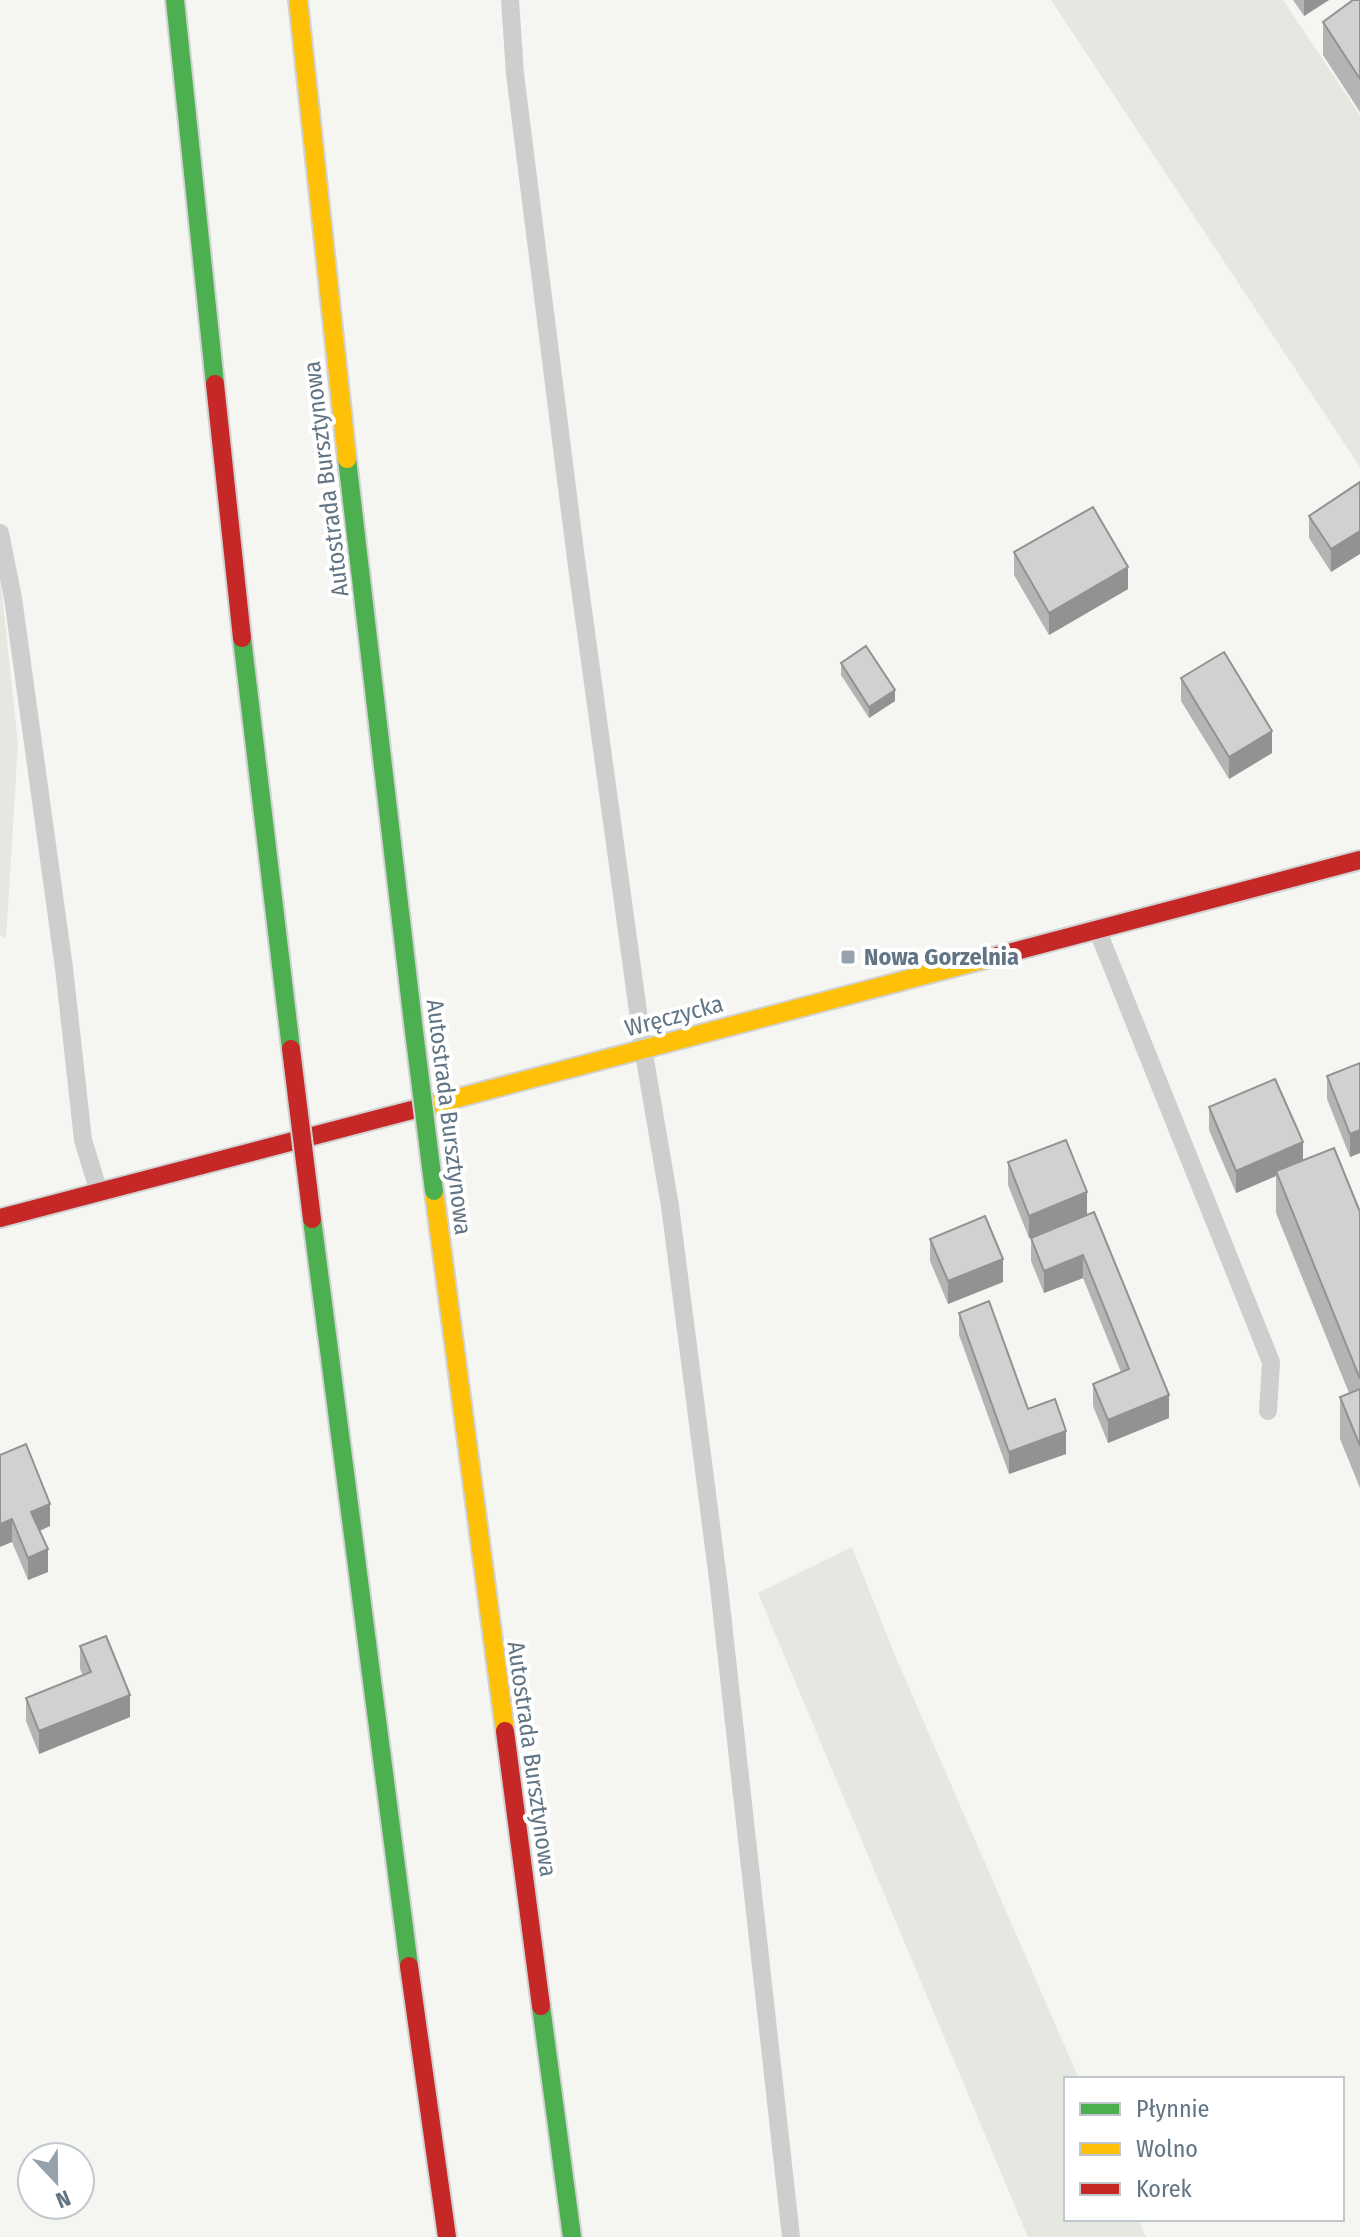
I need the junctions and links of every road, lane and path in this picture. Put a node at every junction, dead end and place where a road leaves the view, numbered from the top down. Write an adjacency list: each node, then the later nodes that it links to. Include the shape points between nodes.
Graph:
1 (175, 0): 11 (main road, bridge, via 231,546 291,1049)
2 (298, 0): 12 (main road, Autostrada Bursztynowa, bridge, via 413,1023)
3 (510, 0): 7 (lane, via 566,481)
4 (0, 533): 8 (lane, via 64,968 83,1140)
5 (1360, 860): 6 (main road, Wręczycka)
6 (1097, 929): 7 (main road, Wręczycka); 10 (lane, via 1271,1362)
7 (643, 1048): 8 (main road, Wręczycka); 13 (lane, via 670,1206 719,1587)
8 (99, 1192): 9 (main road, Wręczycka)
9 (0, 1218)
10 (1268, 1411)
11 (447, 2237)
12 (572, 2237)
13 (791, 2237)

